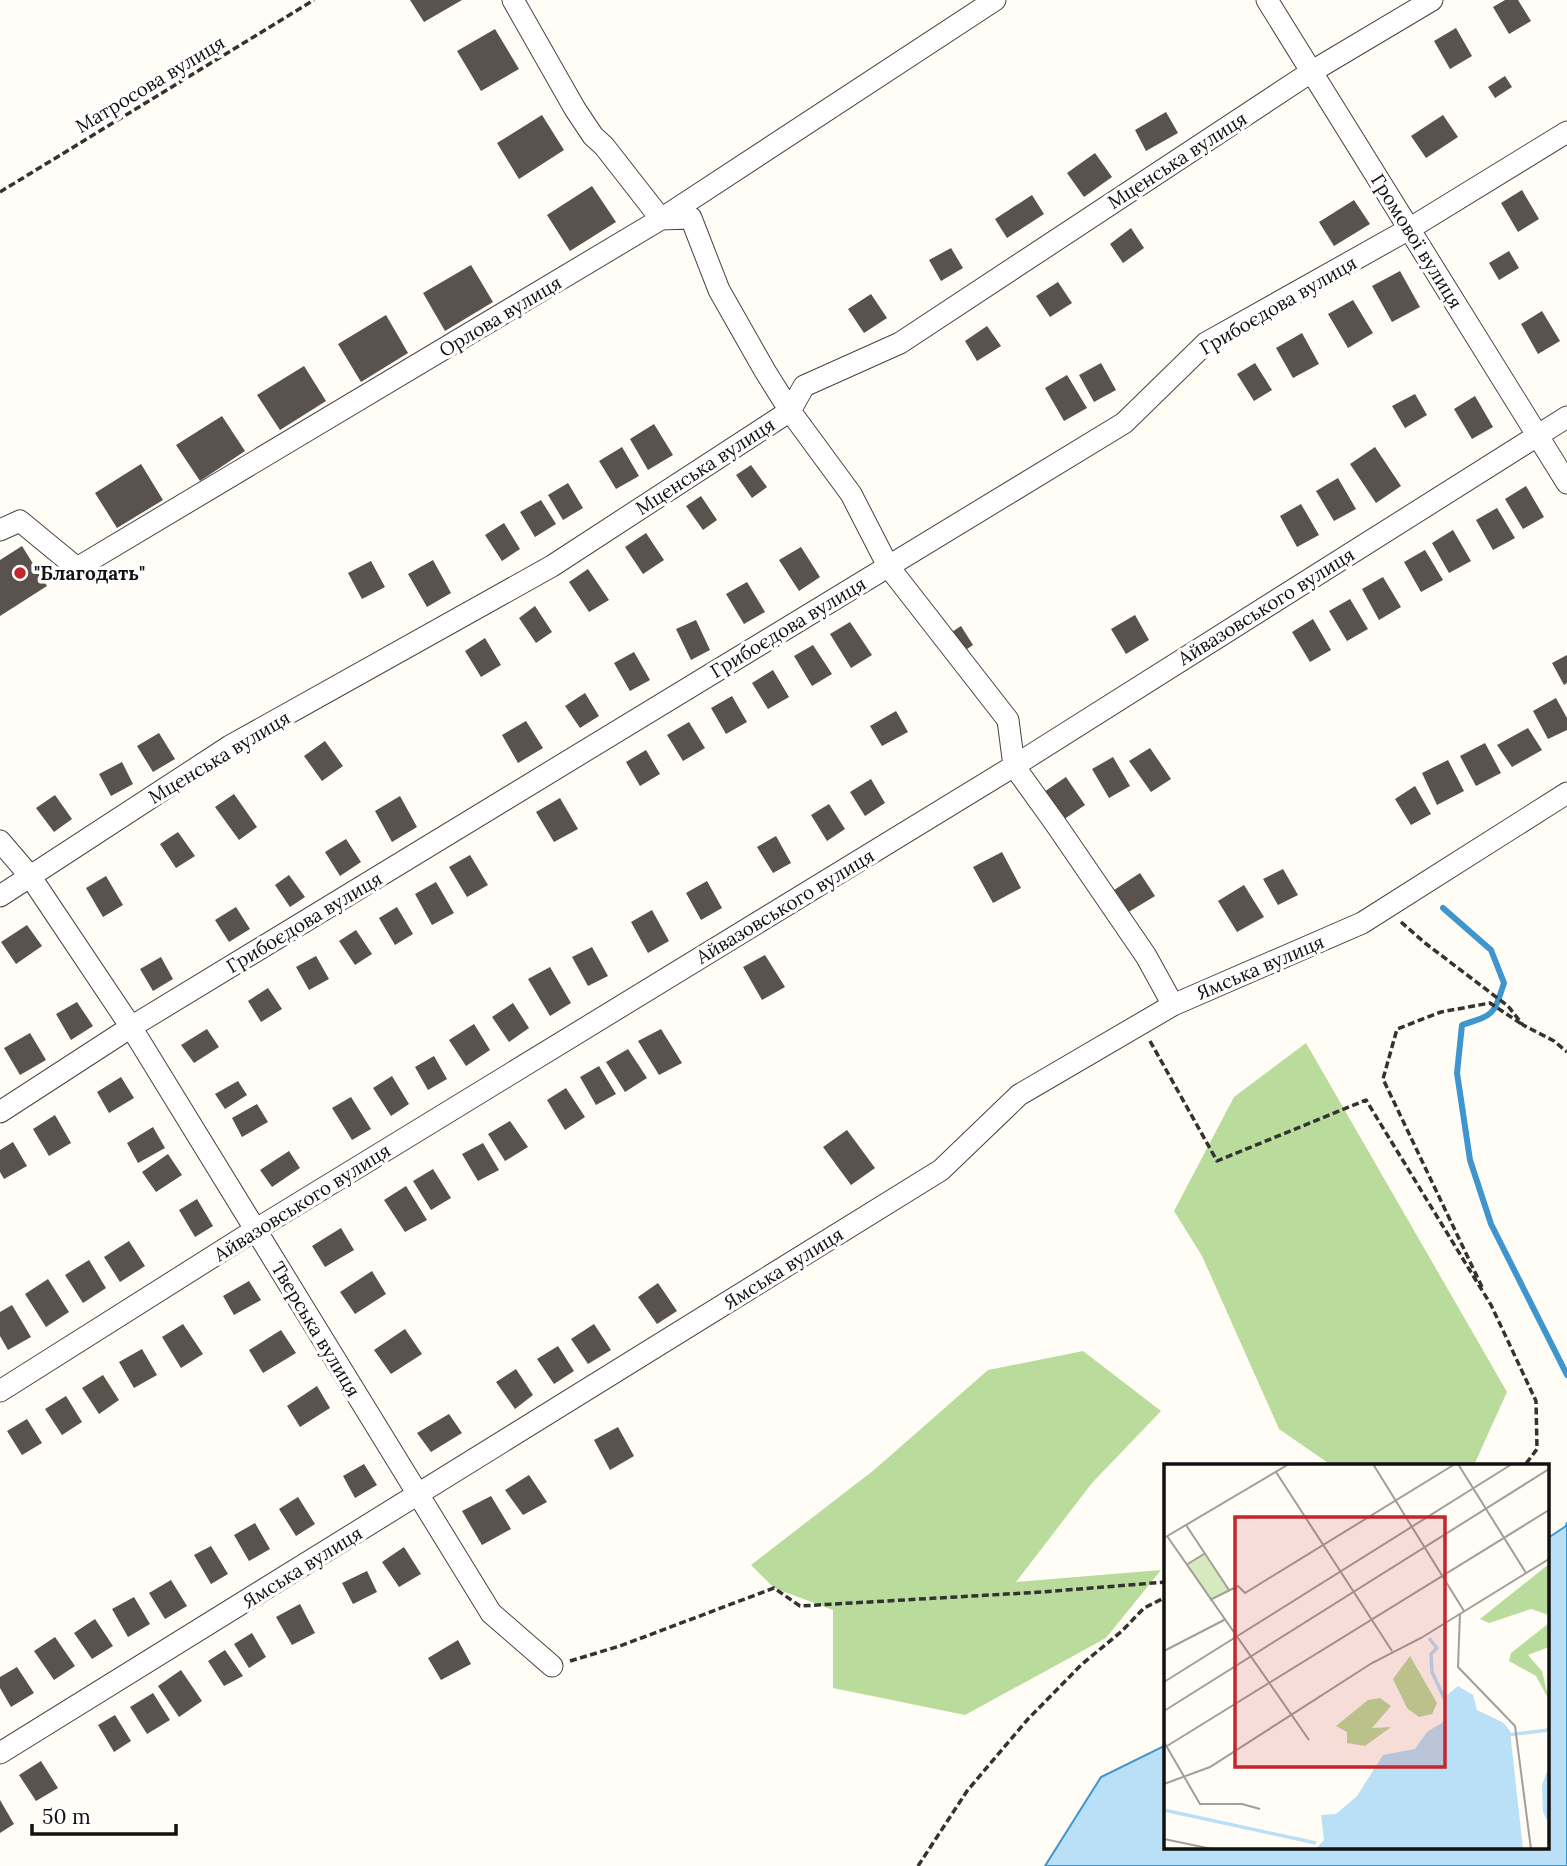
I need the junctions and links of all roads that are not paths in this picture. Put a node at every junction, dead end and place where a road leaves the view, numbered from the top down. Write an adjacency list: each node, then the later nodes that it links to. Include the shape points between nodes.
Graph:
1 (513, 0): 7 (street, via 593,136)
2 (995, 0): 7 (street, Орлова вулиця)
3 (1267, 0): 5 (street, Громової вулиця)
4 (1432, 0): 5 (street, Мценська вулиця)
5 (1311, 72): 8 (street, Громової вулиця); 9 (street, Мценська вулиця, via 910,337 804,386)
6 (1567, 132): 8 (street, Грибоєдова вулиця)
7 (661, 219): 9 (street, via 691,218 719,290); 13 (street, Орлова вулиця, via 77,568 20,521)
8 (1409, 229): 11 (street, Громової вулиця); 14 (street, Грибоєдова вулиця, via 1206,343 1124,423)
9 (790, 411): 14 (street, via 850,494); 18 (street, Мценська вулиця, via 552,566 230,746)
10 (1567, 416): 11 (street, Айвазовського вулиця)
11 (1537, 435): 12 (street, Громової вулиця); 15 (street, Айвазовського вулиця)
12 (1567, 483)
13 (0, 530)
14 (888, 566): 15 (street, via 1008,720); 21 (street, Грибоєдова вулиця)
15 (1014, 766): 20 (street, via 1146,956); 23 (street, Айвазовського вулиця)
16 (1567, 793): 20 (street, Ямська вулиця, via 1362,923)
17 (0, 841): 18 (street, Тверська вулиця)
18 (30, 876): 19 (street, Мценська вулиця); 21 (street, Тверська вулиця)
19 (0, 895)
20 (1172, 1005): 25 (street, Ямська вулиця, via 1019,1095 941,1170)
21 (131, 1027): 22 (street, Грибоєдова вулиця); 23 (street, Тверська вулиця)
22 (0, 1112)
23 (255, 1230): 24 (street, Айвазовського вулиця); 25 (street, Тверська вулиця)
24 (0, 1391)
25 (418, 1496): 26 (street, Тверська вулиця, via 491,1613); 27 (street, Ямська вулиця)
26 (552, 1666)
27 (0, 1753)

